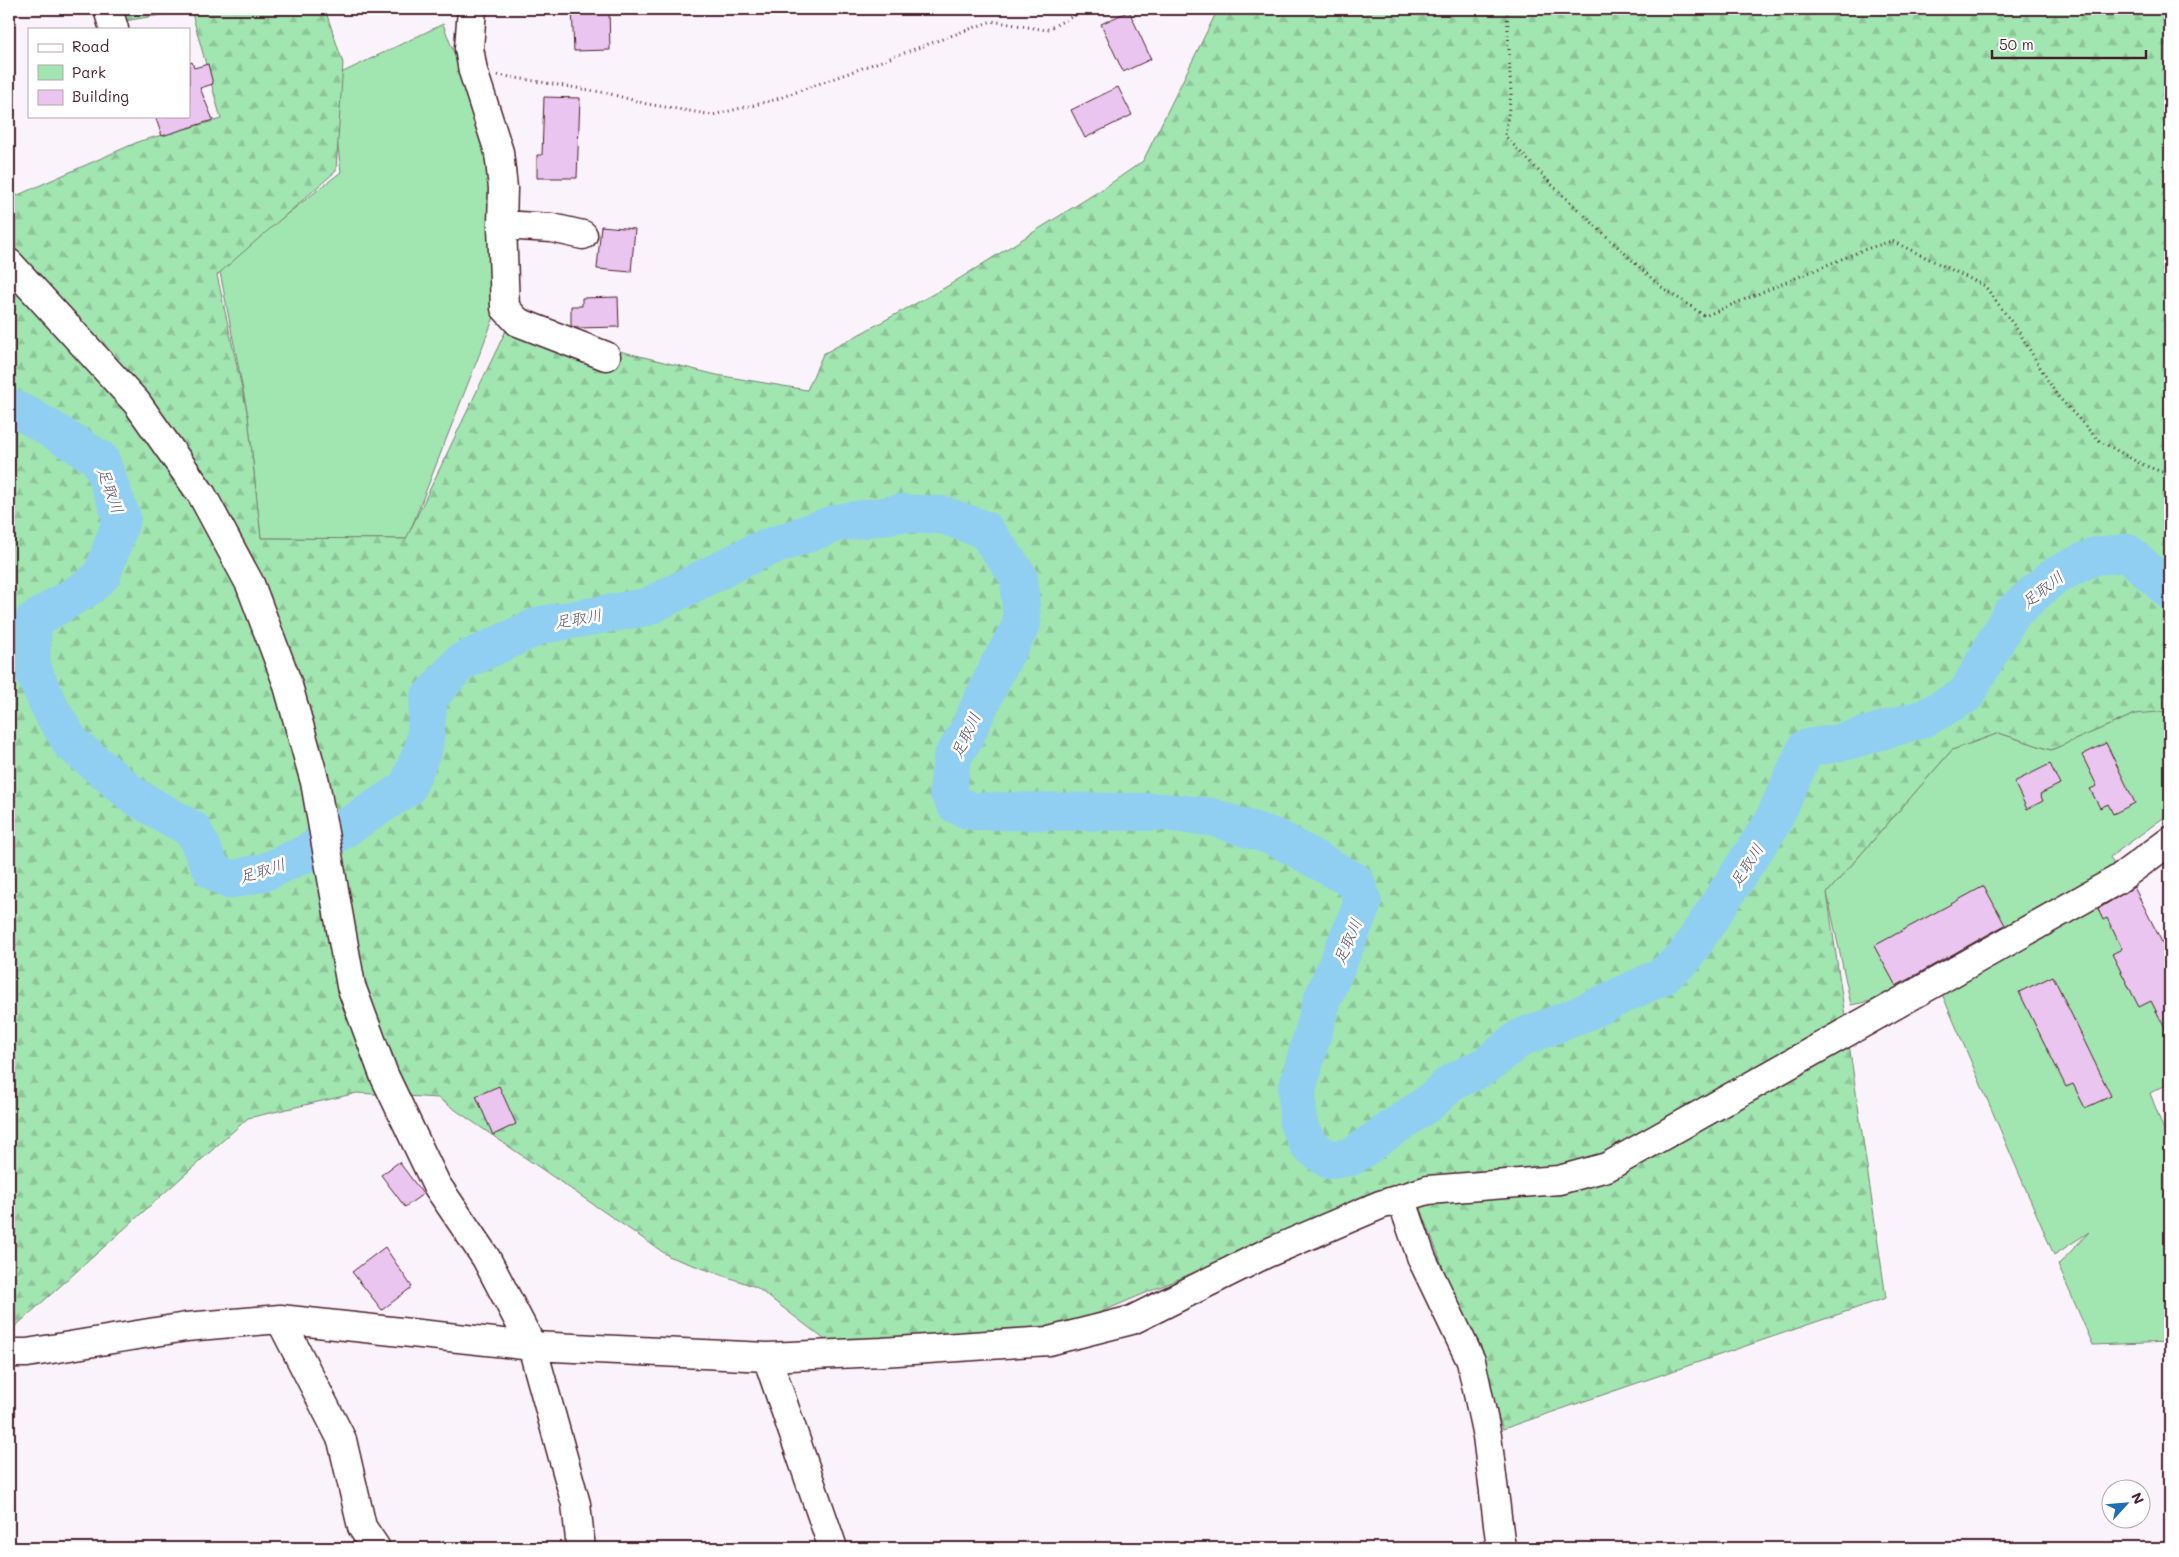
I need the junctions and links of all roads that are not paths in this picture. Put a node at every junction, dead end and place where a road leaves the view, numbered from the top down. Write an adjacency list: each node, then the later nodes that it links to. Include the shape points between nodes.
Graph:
1 (108, 9): 3 (street)
2 (472, 9): 4 (street, via 469,48 473,71 500,152)
3 (114, 28)
4 (502, 225): 5 (street); 7 (street, via 505,308 518,322)
5 (584, 234)
6 (9, 263): 11 (street, via 137,403 202,495 250,584 287,682 315,782 351,986 384,1075 436,1184 486,1258)
7 (606, 356)
8 (2170, 842): 9 (street, via 2117,880 1607,1167 1559,1180 1428,1190)
9 (1401, 1198): 13 (street, via 1263,1255 1132,1320 1049,1340); 17 (street, via 1422,1259 1471,1361 1487,1436)
10 (280, 1319): 11 (street); 12 (street, via 186,1327 27,1353); 14 (street, via 342,1440 362,1527)
11 (532, 1346): 13 (street); 15 (street, via 576,1504)
12 (9, 1352)
13 (768, 1358): 16 (street)
14 (376, 1548)
15 (581, 1548)
16 (833, 1548)
17 (1501, 1548)

